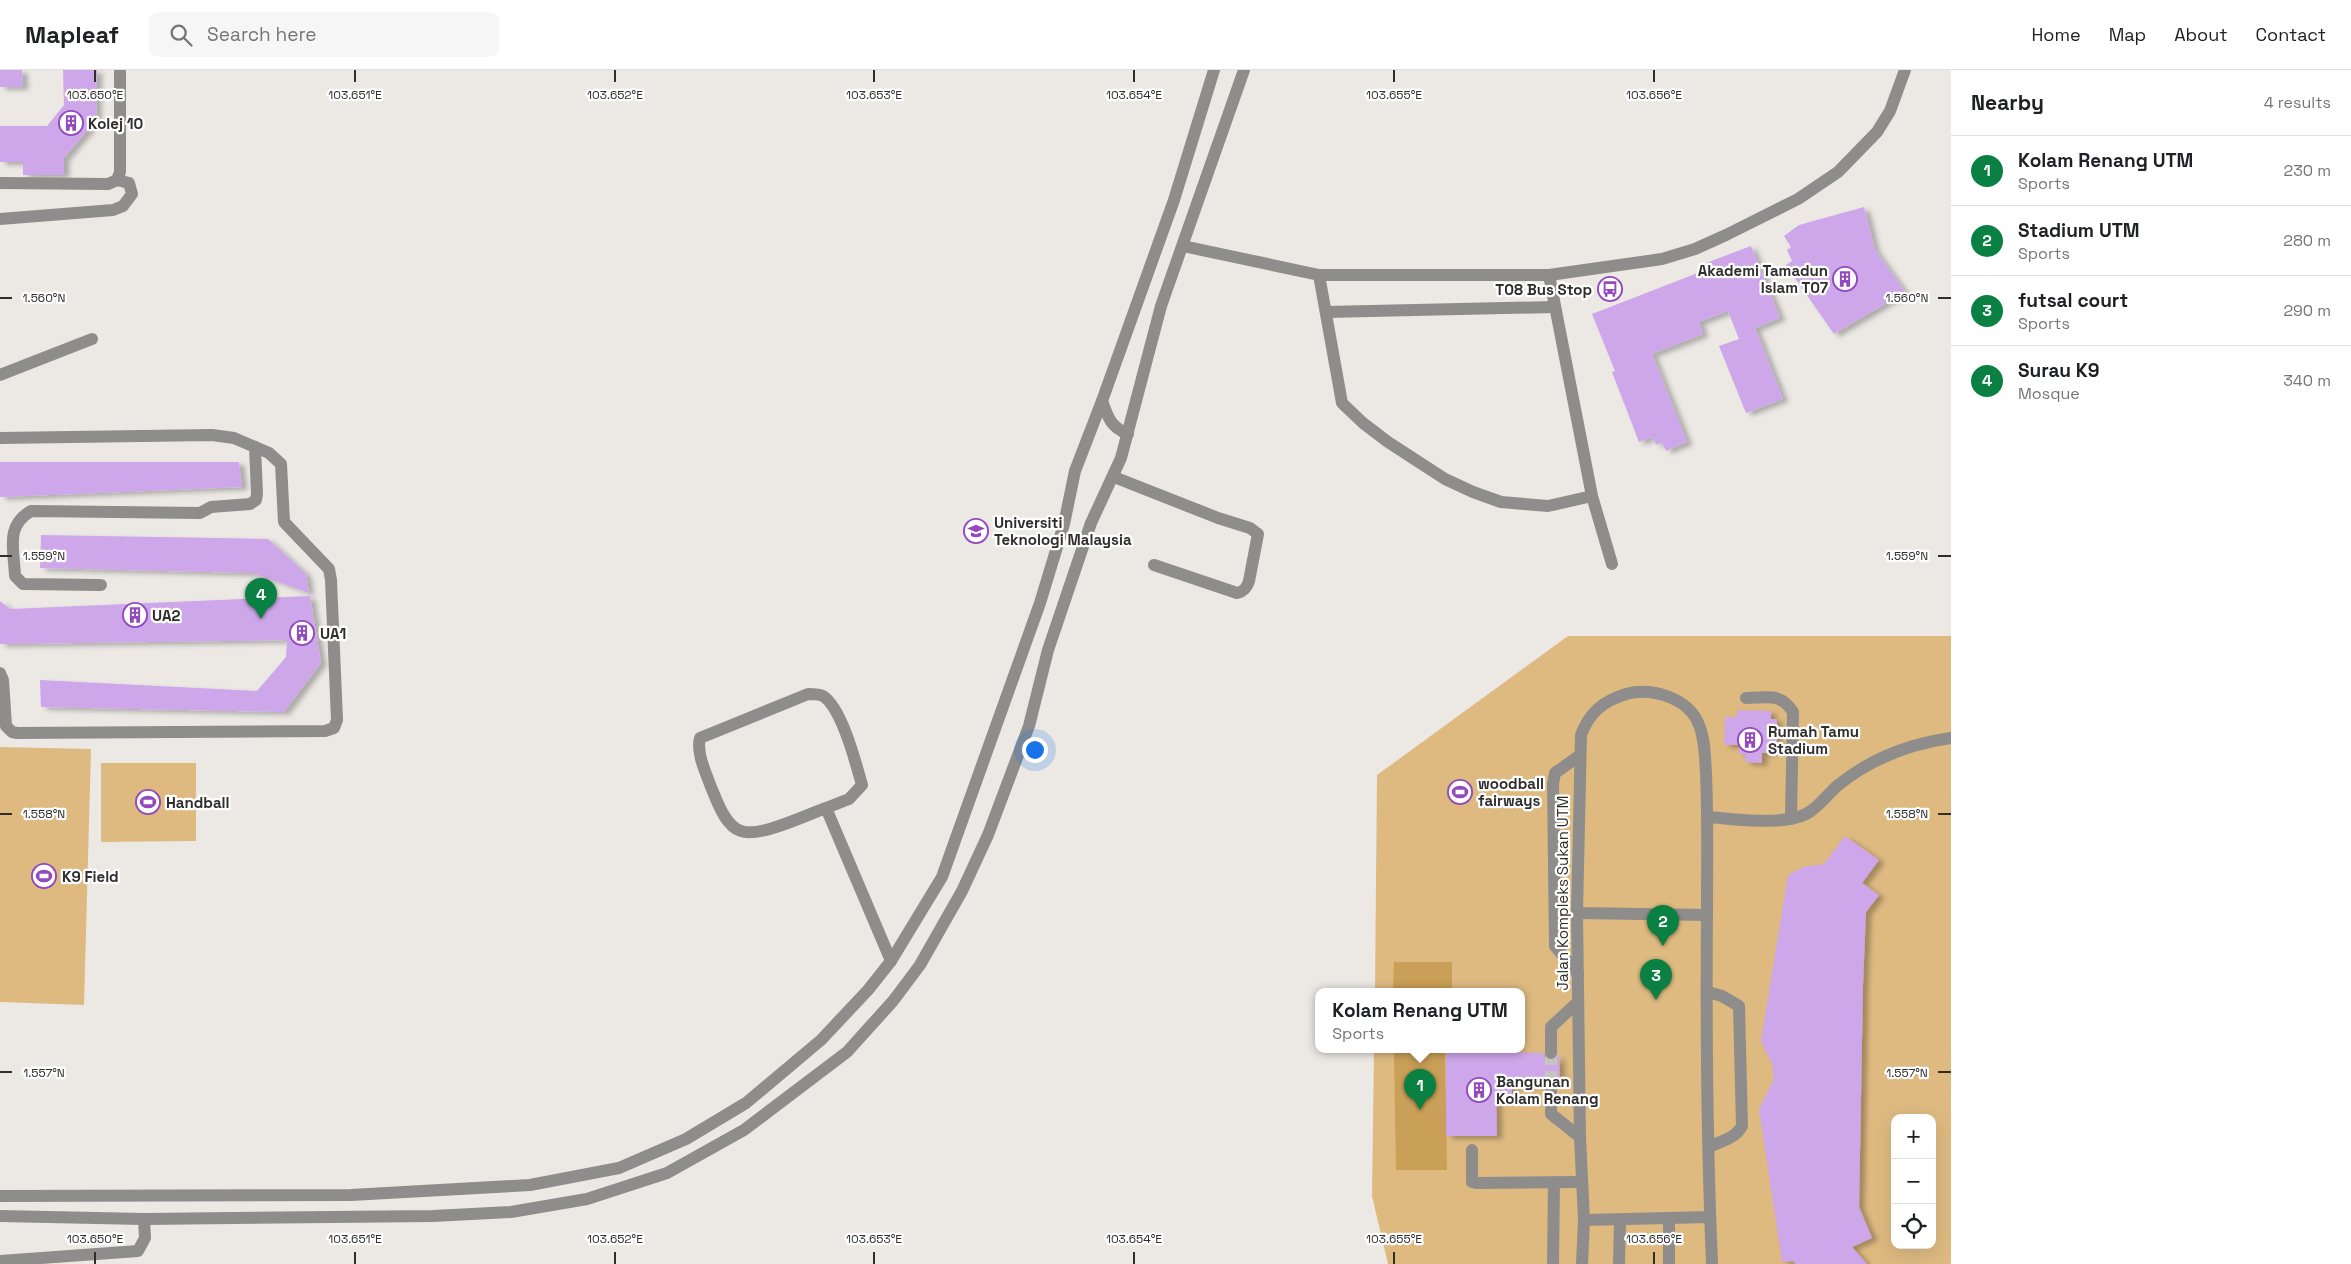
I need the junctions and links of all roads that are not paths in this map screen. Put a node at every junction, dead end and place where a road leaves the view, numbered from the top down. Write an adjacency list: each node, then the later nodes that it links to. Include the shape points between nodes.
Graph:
1 (120, 70): 5 (street, via 120,172)
2 (1214, 70): 15 (street, via 1174,200)
3 (1244, 70): 8 (street)
4 (1905, 70): 9 (street, via 1890,111 1877,132 1838,172 1798,199 1695,249 1662,259)
5 (117, 180): 6 (street, via 108,184); 7 (street, via 129,183 132,194 123,206 113,210)
6 (0, 183)
7 (0, 219)
8 (1183, 246): 10 (street); 16 (street, via 1161,306)
9 (1549, 275): 10 (street); 11 (street)
10 (1320, 276): 12 (street)
11 (1554, 307): 12 (street); 20 (street)
12 (1326, 312): 20 (street, via 1342,403 1388,442 1445,479 1501,502 1548,506)
13 (92, 340): 14 (street)
14 (0, 375)
15 (1102, 401): 16 (street, via 1109,422); 33 (street, via 1075,471 1064,524 1040,604 942,877)
16 (1128, 434): 19 (street)
17 (0, 438): 18 (street, via 212,435 234,438)
18 (255, 447): 23 (street, via 257,494 256,500 250,504 211,507 200,513 31,511 19,518 13,528 15,576 23,584); 24 (street, via 269,453 281,464 284,522 329,569 337,720 334,728 325,732 17,733 6,726)
19 (1114, 477): 22 (street, via 1256,530 1258,534 1249,581 1240,592); 47 (street, via 1091,523 1048,650 1029,726 988,835 962,891 920,964 893,1001 847,1052 744,1130 666,1173 587,1199 511,1212 433,1216)
20 (1592, 496): 21 (street)
21 (1612, 564)
22 (1154, 565)
23 (101, 585)
24 (0, 673)
25 (1746, 698): 30 (street, via 1776,697 1786,701 1793,712)
26 (1951, 738): 30 (street, via 1911,746 1887,755 1854,773 1806,814)
27 (1579, 756): 29 (street, Jalan Kompleks Sukan UTM, via 1583,729 1606,702 1628,694 1660,693 1681,703 1700,726); 31 (street, Jalan Kompleks Sukan UTM); 34 (street, via 1555,773 1553,784 1555,946)
28 (826, 808): 28 (street, via 849,799 862,785 848,737 831,703 823,696 800,697 700,738 704,770 712,791 725,817 740,831 754,834); 33 (street)
29 (1708, 817): 30 (street); 32 (street, Jalan Kompleks Sukan UTM)
30 (1791, 819)
31 (1577, 913): 32 (street); 34 (street, Jalan Kompleks Sukan UTM)
32 (1707, 915): 35 (street, Jalan Kompleks Sukan UTM)
33 (891, 962): 44 (street, via 821,1040 746,1103 686,1139 619,1168 530,1185 351,1194)
34 (1578, 974): 36 (street, Jalan Kompleks Sukan UTM)
35 (1708, 992): 40 (street, Jalan Kompleks Sukan UTM); 40 (street, via 1739,1006 1742,1126 1732,1137)
36 (1578, 1002): 37 (street, via 1551,1027); 39 (street, Jalan Kompleks Sukan UTM)
37 (1551, 1053)
38 (1551, 1085): 39 (street, via 1551,1114)
39 (1580, 1137): 43 (street, Jalan Kompleks Sukan UTM)
40 (1709, 1147): 46 (street, Jalan Kompleks Sukan UTM)
41 (1472, 1150): 42 (street, via 1472,1182)
42 (1554, 1182): 43 (street); 52 (street)
43 (1582, 1182): 49 (street, Jalan Kompleks Sukan UTM)
44 (0, 1196)
45 (0, 1216): 47 (street)
46 (1710, 1217): 48 (street); 56 (street, Jalan Kompleks Sukan UTM)
47 (144, 1219): 51 (street, via 145,1238 138,1250)
48 (1669, 1219): 50 (street); 55 (street)
49 (1584, 1220): 50 (street); 53 (street, Jalan Kompleks Sukan UTM)
50 (1620, 1220): 54 (street)
51 (0, 1261)
52 (1553, 1264)
53 (1582, 1264)
54 (1619, 1264)
55 (1669, 1264)
56 (1712, 1264)

